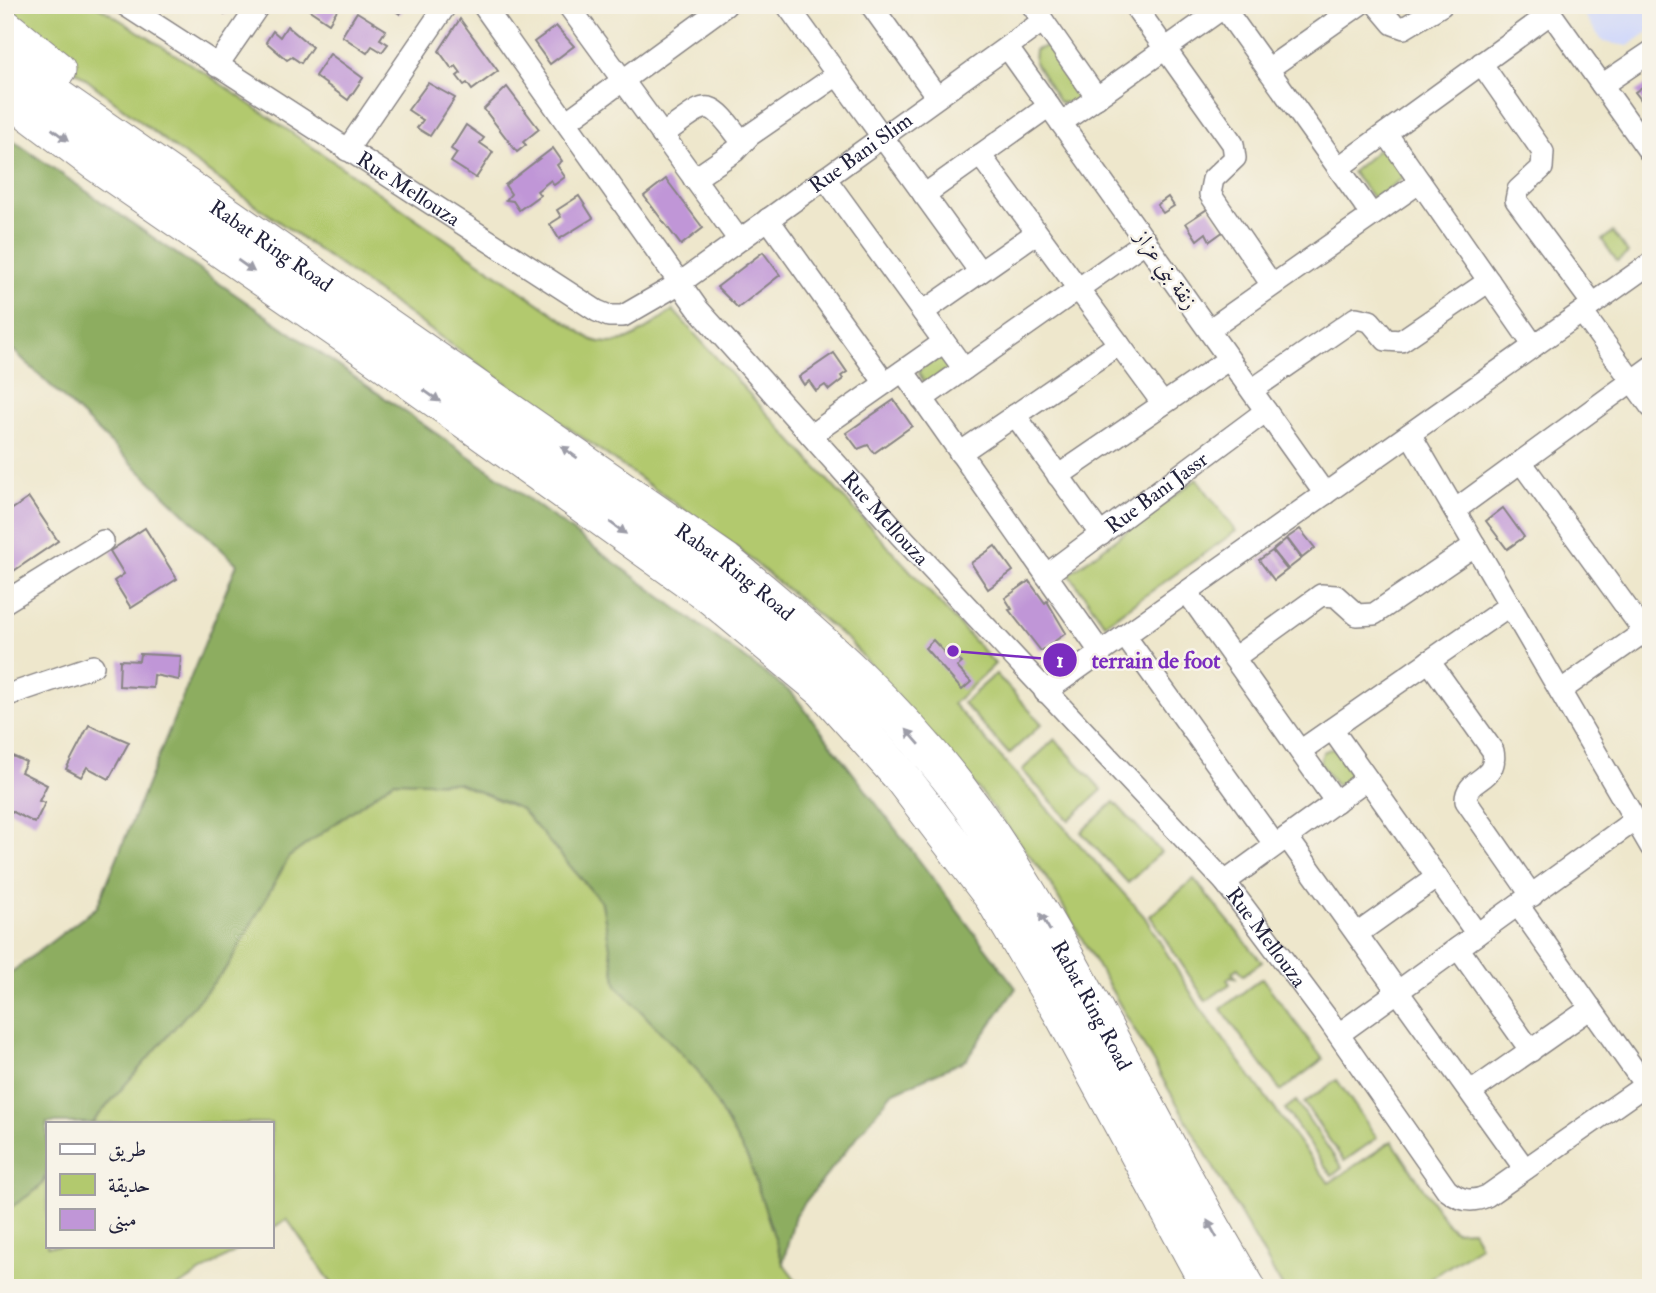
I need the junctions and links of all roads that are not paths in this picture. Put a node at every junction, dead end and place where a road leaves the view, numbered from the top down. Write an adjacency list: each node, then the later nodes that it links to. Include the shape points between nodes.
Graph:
1 (125, 5): 22 (street, Rue Mellouza)
2 (259, 5): 22 (street)
3 (446, 5): 36 (street)
4 (483, 5): 31 (street)
5 (568, 5): 25 (street)
6 (787, 5): 24 (street)
7 (871, 5): 28 (street)
8 (1134, 5): 18 (street)
9 (1359, 5): 23 (street)
10 (1377, 5): 11 (street, via 1393,24 1404,28)
11 (1442, 5)
12 (1224, 6): 18 (street); 23 (street)
13 (720, 7): 25 (street)
14 (1548, 9): 21 (street); 26 (street)
15 (1037, 13): 17 (street, Rue Bani Slim); 29 (street)
16 (5, 28): 49 (highway, via 234,205)
17 (1007, 47): 28 (street, Rue Bani Slim); 30 (street, زنقة بني عزاز)
18 (1166, 49): 29 (street); 54 (street, via 1233,144 1235,158 1213,179 1210,194)
19 (1651, 52): 26 (street)
20 (5, 61): 49 (highway, Rabat Ring Road)
21 (1481, 63): 32 (street); 56 (street, via 1543,152 1542,168 1518,190 1516,200)
22 (217, 66): 36 (street, Rue Mellouza)
23 (1268, 69): 39 (street)
24 (838, 75): 34 (street); 35 (street)
25 (623, 81): 31 (street); 33 (street)
26 (1602, 85): 38 (street)
27 (5, 94): 117 (highway, Rabat Ring Road, one-way to 117, via 699,587 823,689 908,784 993,897 1065,1018)
28 (937, 97): 34 (street, Rue Bani Slim)
29 (1097, 97): 30 (street)
30 (1055, 114): 37 (street); 48 (street, زنقة بني عزاز)
31 (566, 122): 53 (street)
32 (1386, 132): 39 (street); 42 (street)
33 (662, 135): 35 (street, via 699,109 711,107); 41 (street)
34 (883, 137): 40 (street, Rue Bani Slim); 43 (street)
35 (742, 142): 41 (street)
36 (347, 150): 53 (street, Rue Mellouza, via 603,314 624,316)
37 (979, 155): 43 (street); 46 (street)
38 (1651, 155)
39 (1338, 168): 44 (street)
40 (825, 178): 45 (street, Rue Bani Slim); 57 (street)
41 (694, 179): 47 (street)
42 (1420, 182): 44 (street); 52 (street)
43 (924, 195): 51 (street)
44 (1372, 215): 54 (street)
45 (768, 219): 47 (street, Rue Bani Slim); 67 (street)
46 (1036, 233): 51 (street); 55 (street)
47 (739, 240): 53 (street, Rue Bani Slim)
48 (1146, 241): 55 (street); 58 (street, زنقة بني عزاز)
49 (283, 254): 118 (highway, Rabat Ring Road, one-way to 49, via 1018,878 972,807 877,697 785,610 726,562)
50 (1651, 263): 56 (street)
51 (981, 272): 57 (street)
52 (1489, 281): 61 (street); 68 (street, via 1401,341 1386,340 1370,321 1356,318)
53 (680, 283): 75 (street, Rue Mellouza)
54 (1272, 285): 58 (street)
55 (1078, 289): 60 (street); 64 (street)
56 (1587, 308): 61 (street); 66 (street)
57 (923, 312): 59 (street)
58 (1209, 330): 62 (street, زنقة بني عزاز)
59 (944, 342): 64 (street); 65 (street)
60 (1119, 344): 70 (street); 73 (street)
61 (1534, 346): 74 (street)
62 (1229, 359): 68 (street, زنقة بني عزاز); 70 (street)
63 (1651, 367): 66 (street)
64 (964, 369): 69 (street)
65 (903, 371): 67 (street); 69 (street)
66 (1632, 381): 71 (street); 77 (street)
67 (885, 383): 75 (street)
68 (1252, 390): 72 (street, زنقة بني عزاز)
69 (922, 398): 76 (street)
70 (1163, 404): 78 (street)
71 (1651, 407)
72 (1266, 411): 79 (street, زنقة بني عزاز); 81 (street, Rue Bani Jassr)
73 (1015, 415): 76 (street); 78 (street)
74 (1410, 434): 79 (street); 80 (street)
75 (811, 435): 95 (street, Rue Mellouza)
76 (960, 453): 84 (street)
77 (1521, 462): 80 (street); 88 (street)
78 (1058, 476): 81 (street)
79 (1325, 494): 85 (street)
80 (1455, 510): 83 (street)
81 (1101, 535): 84 (street, Rue Bani Jassr)
82 (103, 541): 86 (street)
83 (1475, 545): 87 (street); 91 (street, via 1374,614 1357,615 1336,596 1321,595)
84 (1046, 575): 90 (street)
85 (1187, 592): 89 (street); 91 (street)
86 (5, 601)
87 (1510, 605): 92 (street); 94 (street)
88 (1648, 633): 94 (street)
89 (1125, 636): 90 (street); 102 (street)
90 (1101, 653): 95 (street)
91 (1234, 658): 98 (street)
92 (1429, 661): 97 (street); 106 (street, via 1493,751 1491,772 1470,788 1466,801)
93 (93, 666): 96 (street)
94 (1560, 691): 101 (street)
95 (1045, 692): 105 (street, Rue Mellouza)
96 (5, 696)
97 (1332, 729): 98 (street); 99 (street)
98 (1300, 751): 100 (street)
99 (1367, 779): 100 (street); 104 (street)
100 (1336, 802): 102 (street)
101 (1635, 820): 103 (street); 106 (street)
102 (1281, 841): 105 (street); 107 (street)
103 (1651, 847)
104 (1437, 877): 107 (street); 108 (street)
105 (1225, 882): 112 (street, Rue Mellouza)
106 (1525, 900): 108 (street); 111 (street)
107 (1357, 934): 110 (street)
108 (1477, 934): 109 (street)
109 (1458, 948): 110 (street); 113 (street)
110 (1399, 991): 112 (street); 115 (street)
111 (1591, 1008): 113 (street); 114 (street)
112 (1339, 1034): 116 (street, Rue Mellouza, via 1454,1196 1479,1199)
113 (1531, 1051): 115 (street)
114 (1648, 1083): 116 (street, Rue Mellouza)
115 (1471, 1092): 116 (street)
116 (1525, 1168)
117 (1211, 1288)
118 (1247, 1288)

